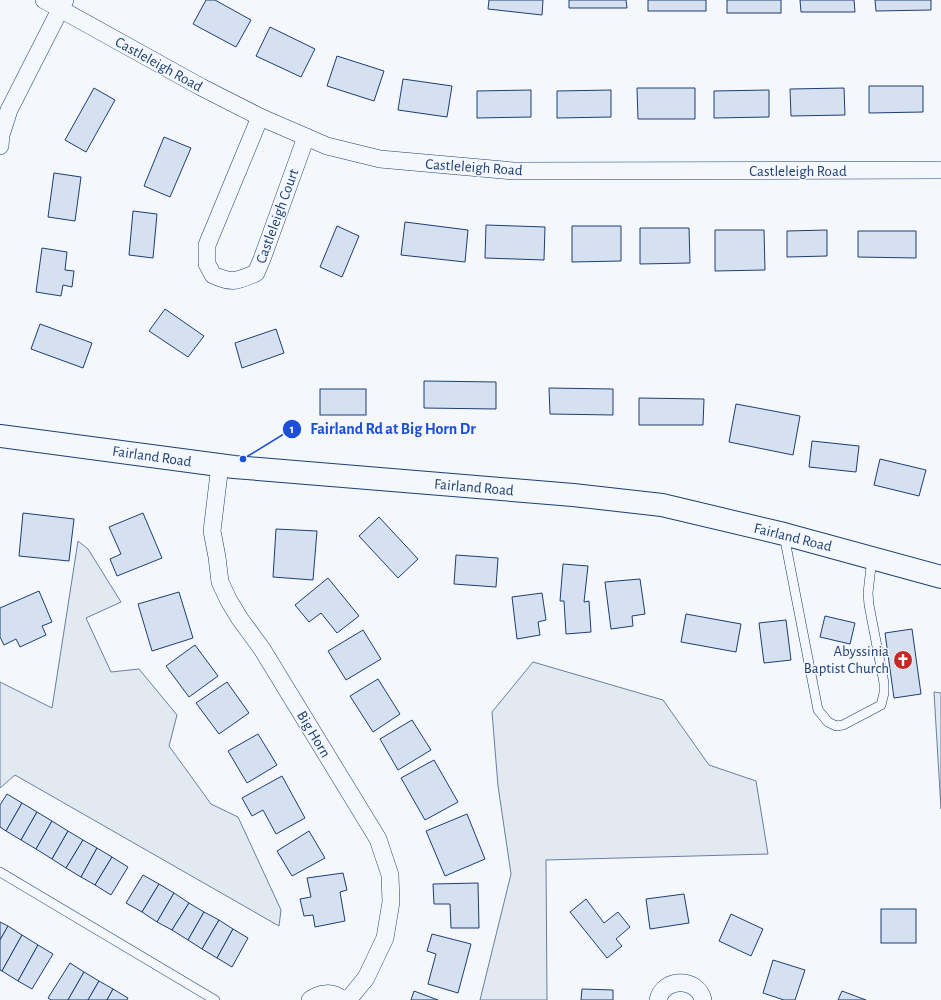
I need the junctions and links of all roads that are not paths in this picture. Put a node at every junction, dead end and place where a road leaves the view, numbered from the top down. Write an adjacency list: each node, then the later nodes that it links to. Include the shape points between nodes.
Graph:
1 (44, 0): 2 (street, Castleleigh Road)
2 (62, 5): 3 (street, Castleleigh Road, via 201,87); 5 (street, via 9,110)
3 (260, 117): 4 (street, Castleleigh Road); 4 (street, Castleleigh Court, via 207,244 207,264 212,275 238,281 256,273)
4 (306, 137): 6 (street, Castleleigh Road, via 327,146 380,159 514,171)
5 (0, 146)
6 (941, 170)
7 (0, 436): 8 (main road, Fairland Road)
8 (220, 465): 9 (main road, Fairland Road, via 662,505); 16 (street, Big Horn, via 212,531 220,582 240,619 262,648 378,839 390,875 391,902 384,938 366,978)
9 (784, 534): 10 (main road, Fairland Road); 10 (lane, via 818,710 828,722 836,726 843,725 881,705 883,699 884,683 868,593)
10 (872, 558): 11 (main road, Fairland Road)
11 (941, 577)
12 (0, 872): 13 (lane)
13 (215, 1000)
14 (310, 1000): 15 (street, via 328,993)
15 (342, 1000)
16 (348, 1000)
17 (658, 1000): 18 (street, via 664,989 678,982 691,985 698,990)
18 (703, 1000)

